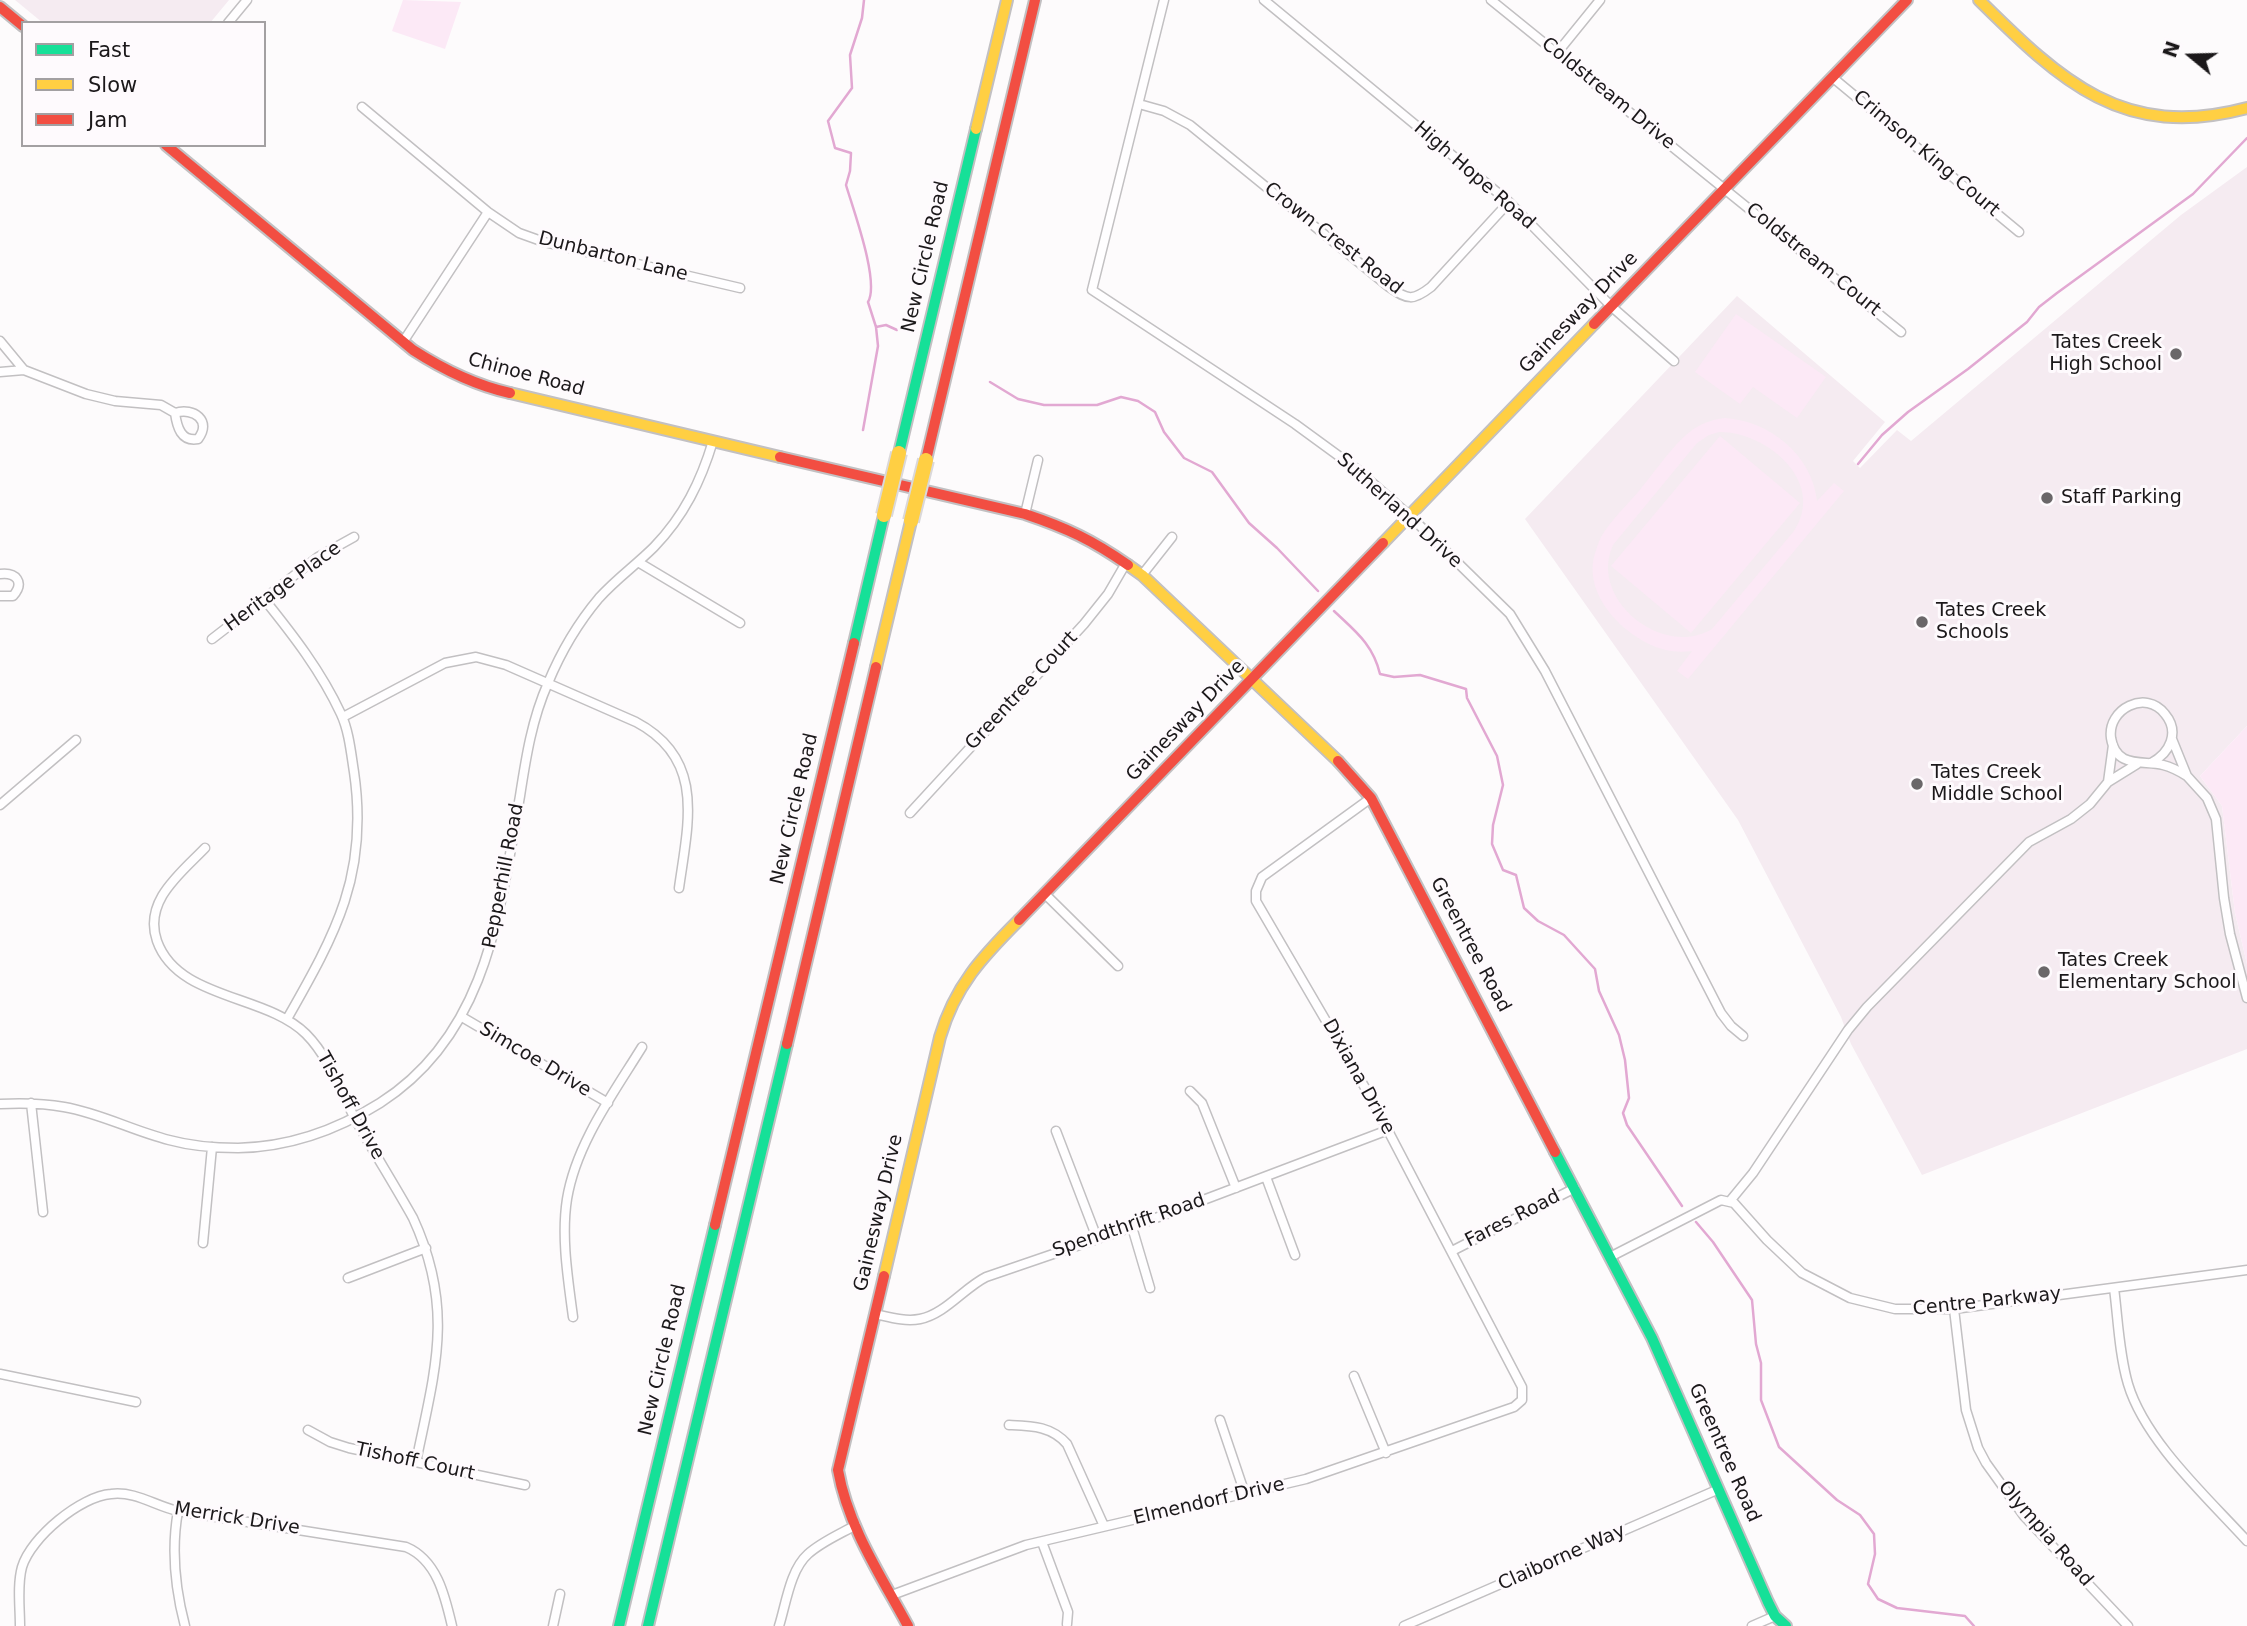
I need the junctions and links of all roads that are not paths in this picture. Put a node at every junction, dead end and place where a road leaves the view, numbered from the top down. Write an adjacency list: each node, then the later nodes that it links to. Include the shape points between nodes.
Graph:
1 (247, 0): 11 (street)
2 (1007, 0): 122 (main road, New Circle Road, bridge)
3 (1035, 0): 103 (main road, bridge)
4 (1164, 0): 15 (street, Sutherland Drive)
5 (1264, 0): 20 (street, High Hope Road)
6 (1491, 0): 13 (street, Coldstream Drive)
7 (1600, 0): 13 (street)
8 (1907, 0): 14 (main road, Gainesway Drive)
9 (1979, 0): 17 (main road, via 2052,69 2102,100 2170,117 2205,117)
10 (0, 7): 12 (main road)
11 (230, 21)
12 (21, 24)
13 (1557, 53): 19 (street, Coldstream Drive)
14 (1832, 77): 19 (main road, Gainesway Drive); 22 (street, Crimson King Court)
15 (1139, 104): 20 (street, Crown Crest Road, via 1190,125 1389,287 1409,298 1431,287); 36 (street, Sutherland Drive, via 1092,290 1316,439)
16 (362, 107): 21 (street, Dunbarton Lane)
17 (2247, 108)
18 (168, 147): 27 (main road, Chinoe Road)
19 (1725, 189): 24 (main road, Gainesway Drive); 25 (street, Coldstream Court)
20 (1509, 202): 24 (street, High Hope Road)
21 (488, 212): 23 (street, Dunbarton Lane, via 519,233 544,242); 27 (street)
22 (2019, 232)
23 (740, 288)
24 (1612, 307): 28 (street, High Hope Road); 36 (main road, Gainesway Drive)
25 (1901, 332)
26 (0, 341): 29 (street)
27 (403, 342): 32 (main road, Chinoe Road, via 471,382)
28 (1674, 361)
29 (24, 370): 30 (street); 31 (street, via 86,394 151,403)
30 (0, 372)
31 (175, 413)
32 (713, 441): 34 (main road, Chinoe Road); 39 (street, Pepperhill Road, via 701,478 681,514)
33 (1038, 460): 35 (street)
34 (907, 486): 35 (main road, Greentree Road)
35 (1025, 514): 40 (main road, Greentree Road, via 1091,540)
36 (1410, 516): 47 (main road, Gainesway Drive); 67 (street, Sutherland Drive, via 1519,626 1721,1013)
37 (354, 537): 44 (street, Heritage Place, via 318,557)
38 (1172, 537): 42 (street)
39 (638, 562): 45 (street); 48 (street, Pepperhill Road, via 591,608)
40 (1126, 563): 42 (main road, Greentree Road); 59 (street, Greentree Court, via 1084,624)
41 (0, 575): 43 (street, via 15,575 19,590 13,596)
42 (1142, 575): 47 (main road, Greentree Road)
43 (0, 596)
44 (264, 598): 46 (street, Heritage Place); 49 (street, via 313,661)
45 (740, 623)
46 (212, 639)
47 (1252, 680): 57 (main road, Greentree Road, via 1342,764); 62 (main road, Gainesway Drive)
48 (548, 683): 49 (street, via 490,659 464,657); 61 (street, via 651,730 676,758 690,809); 65 (street, Pepperhill Road, via 534,722 498,918 481,975)
49 (343, 717): 66 (street, via 359,819 353,874 331,939)
50 (2172, 739): 52 (street, via 2166,714 2154,705 2138,703 2117,715 2111,730); 53 (street, via 2164,754); 55 (street)
51 (76, 740): 58 (street)
52 (2113, 745): 54 (street, via 2127,761); 56 (street)
53 (2151, 763): 54 (street); 55 (street)
54 (2137, 764): 56 (street)
55 (2187, 775): 64 (street, via 2207,798 2216,818 2230,934)
56 (2108, 782): 80 (street, via 2071,819 2029,842 1859,1015)
57 (1371, 799): 74 (street, Dixiana Drive, via 1262,877 1256,901); 79 (main road, Greentree Road)
58 (0, 805)
59 (910, 813)
60 (205, 848): 66 (street, Tishoff Drive, via 166,888 156,906 160,951 172,967 192,980)
61 (679, 888)
62 (1045, 894): 63 (street); 94 (main road, Gainesway Drive, via 966,978 947,1013)
63 (1118, 966)
64 (2247, 998)
65 (462, 1017): 71 (street, Simcoe Drive); 73 (street, Pepperhill Road, via 411,1080)
66 (287, 1019): 73 (street, Tishoff Drive, via 315,1044)
67 (1743, 1036)
68 (642, 1047): 71 (street)
69 (1191, 1091): 78 (street, via 1202,1102)
70 (31, 1102): 72 (street, Pepperhill Road); 76 (street, Pepperhill Road, via 84,1111 168,1140); 81 (street)
71 (608, 1103): 95 (street, via 579,1157 567,1202)
72 (0, 1104)
73 (355, 1119): 76 (street, Pepperhill Road, via 289,1142); 85 (street, Tishoff Drive)
74 (1388, 1130): 77 (street, Spendthrift Road); 86 (street, Dixiana Drive)
75 (1056, 1131): 83 (street)
76 (212, 1147): 84 (street)
77 (1266, 1177): 78 (street, Spendthrift Road); 87 (street)
78 (1236, 1188): 82 (street, Spendthrift Road)
79 (1575, 1188): 86 (street, Fares Road); 88 (main road, Greentree Road)
80 (1730, 1201): 88 (street, via 1718,1201); 93 (street, Centre Parkway, via 1790,1263 1834,1291 1895,1309)
81 (43, 1212)
82 (1132, 1227): 83 (street, Spendthrift Road); 91 (street)
83 (1097, 1238): 94 (street, Spendthrift Road, via 986,1276 930,1316 906,1320)
84 (202, 1243)
85 (426, 1248): 90 (street); 105 (street, Tishoff Drive, via 438,1296 438,1344)
86 (1452, 1251): 98 (street, Dixiana Drive, via 1522,1387)
87 (1295, 1255)
88 (1610, 1257): 107 (main road, Greentree Road, via 1652,1338)
89 (2247, 1270): 92 (street, Centre Parkway)
90 (348, 1278)
91 (1150, 1288)
92 (2115, 1288): 93 (street, Centre Parkway); 112 (street, via 2124,1369 2138,1410 2160,1444)
93 (1954, 1309): 129 (street, Olympia Road, via 1966,1410 1986,1463 2024,1516)
94 (875, 1314): 110 (main road, Gainesway Drive, via 838,1471)
95 (573, 1317)
96 (0, 1374): 99 (street)
97 (1354, 1376): 104 (street)
98 (1522, 1400): 104 (street, Elmendorf Drive, via 1514,1408)
99 (136, 1402)
100 (1220, 1420): 108 (street)
101 (1009, 1425): 111 (street, via 1058,1434 1073,1455)
102 (309, 1430): 105 (street, Tishoff Court, via 349,1448)
103 (692, 1437): 123 (main road); 124 (main road)
104 (1386, 1453): 108 (street, Elmendorf Drive)
105 (416, 1462): 106 (street, Tishoff Court)
106 (525, 1485)
107 (1719, 1489): 116 (main road, Greentree Road); 127 (street, Claiborne Way)
108 (1245, 1494): 111 (street, Elmendorf Drive)
109 (178, 1511): 118 (street, Merrick Drive, via 146,1498 111,1493 72,1511 45,1533 24,1562); 119 (street, via 173,1561); 120 (street, Merrick Drive, via 412,1550 440,1583)
110 (856, 1525): 115 (main road, Gainesway Drive); 125 (street, via 803,1560)
111 (1104, 1526): 113 (street, Elmendorf Drive)
112 (2247, 1541)
113 (1042, 1542): 115 (street, Elmendorf Drive, via 1011,1549); 117 (street, via 1068,1612)
114 (560, 1594): 121 (street)
115 (892, 1595): 126 (main road, Gainesway Drive)
116 (1781, 1621): 128 (street)
117 (1067, 1624)
118 (20, 1626)
119 (186, 1626)
120 (452, 1626)
121 (553, 1626)
122 (617, 1626)
123 (648, 1626)
124 (655, 1626)
125 (779, 1626)
126 (908, 1626)
127 (1404, 1626)
128 (1752, 1626)
129 (2128, 1626)

